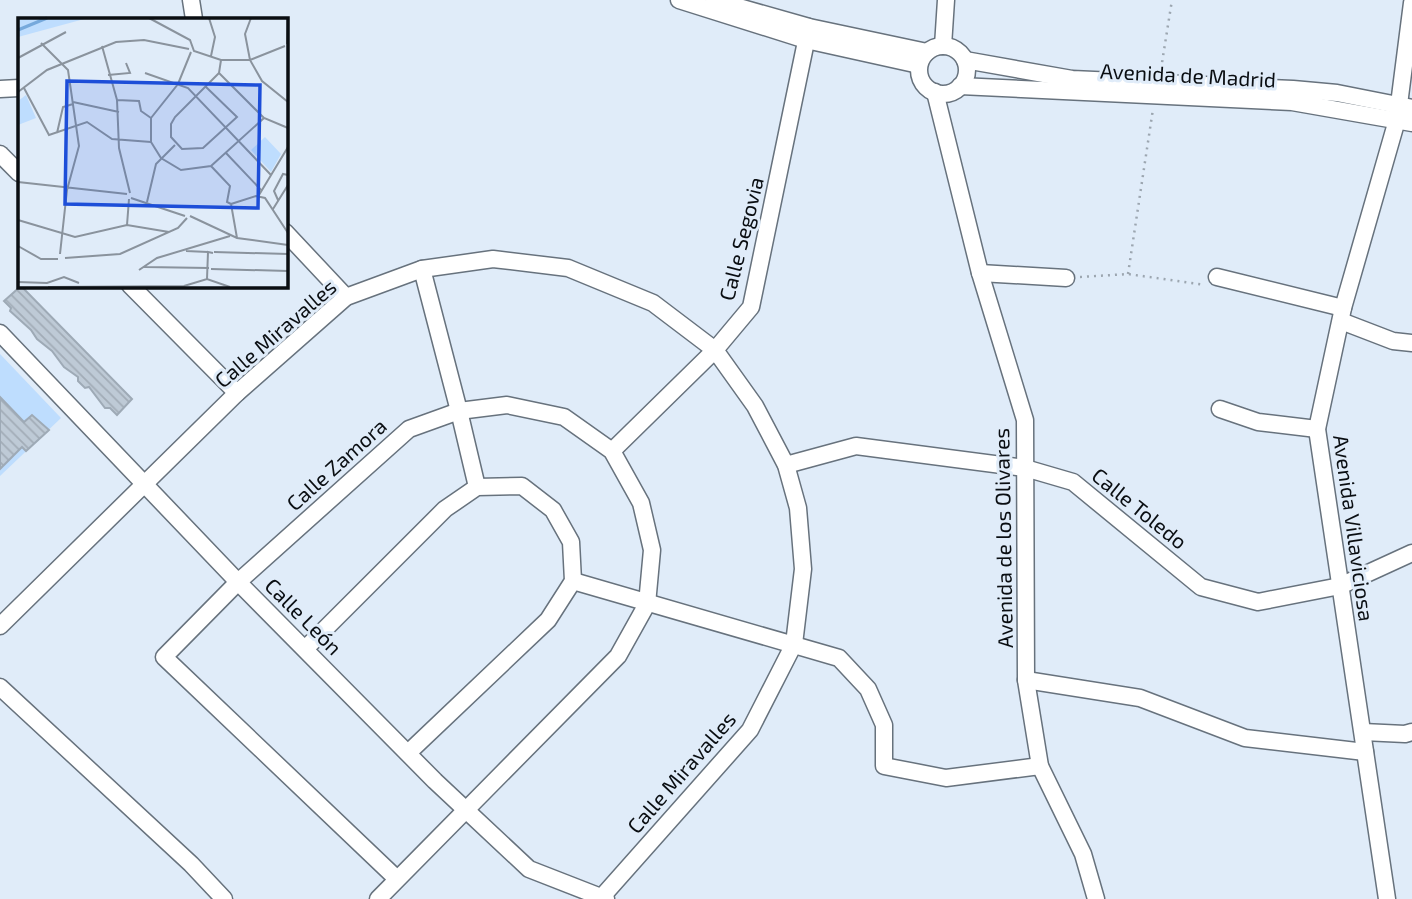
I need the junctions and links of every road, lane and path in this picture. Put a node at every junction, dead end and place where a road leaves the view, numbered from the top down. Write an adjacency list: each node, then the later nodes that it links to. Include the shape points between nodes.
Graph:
1 (191, 0): 7 (street)
2 (679, 0): 8 (street, via 729,17)
3 (714, 0): 8 (street)
4 (946, 0): 9 (street)
5 (1172, 0): 15 (path)
6 (1412, 3): 17 (street, Avenida Villaviciosa)
7 (194, 18)
8 (808, 33): 10 (street); 31 (street, Calle Segovia, via 751,307)
9 (943, 46): 10 (street); 11 (street, via 956,50)
10 (923, 58): 16 (street, via 920,78)
11 (965, 60): 12 (street, via 967,73); 15 (street, Avenida de Madrid)
12 (960, 86): 15 (street, Avenida de Madrid); 16 (street, via 952,92)
13 (18, 88): 14 (street)
14 (0, 89)
15 (1157, 89): 17 (street, Avenida de Madrid); 23 (path)
16 (934, 92): 22 (street, Avenida de los Olivares)
17 (1405, 114): 28 (street, Avenida Villaviciosa)
18 (0, 154): 19 (street)
19 (18, 172)
20 (287, 234): 27 (street)
21 (422, 270): 27 (street, Calle Miravalles); 31 (street, Calle Miravalles, via 493,259 568,268 653,303); 34 (street)
22 (980, 273): 24 (street); 38 (street, Avenida de los Olivares, via 1025,420)
23 (1128, 274): 24 (path); 25 (path, via 1207,286)
24 (1066, 278)
25 (1221, 278): 28 (street)
26 (132, 287): 32 (street)
27 (346, 297): 32 (street, Calle Miravalles)
28 (1342, 315): 30 (street, via 1393,341); 35 (street, Avenida Villaviciosa)
29 (0, 333): 39 (street, Calle León)
30 (1412, 343)
31 (715, 350): 36 (street, Calle Segovia); 37 (street, Calle Miravalles, via 755,406)
32 (237, 393): 39 (street, Calle Miravalles)
33 (1220, 409): 35 (street, via 1258,422)
34 (460, 411): 36 (street, Calle Zamora, via 507,405 564,417); 40 (street); 42 (street, Calle Zamora, via 409,429)
35 (1317, 429): 44 (street, Avenida Villaviciosa)
36 (612, 451): 45 (street, Calle Zamora, via 641,503 652,550)
37 (786, 465): 38 (street, Calle Toledo, via 856,446); 47 (street, Calle Miravalles, via 798,508 803,569)
38 (1025, 468): 44 (street, Calle Toledo, via 1073,482 1201,587 1258,602); 49 (street, Avenida de los Olivares)
39 (145, 484): 42 (street, Calle León); 46 (street, Calle Miravalles)
40 (477, 488): 43 (street, via 522,486 554,510 571,542); 48 (street, via 445,509)
41 (1412, 553): 44 (street, Calle Toledo)
42 (239, 582): 48 (street, Calle León); 57 (street, Calle Zamora, via 164,657)
43 (573, 582): 45 (street); 54 (street, via 548,620)
44 (1340, 586): 51 (street, Avenida Villaviciosa)
45 (647, 604): 47 (street); 56 (street, Calle Zamora, via 618,656)
46 (0, 626)
47 (794, 644): 55 (street, via 839,657 868,689 884,726 884,766 946,778); 58 (street, Calle Miravalles, via 750,730)
48 (305, 649): 54 (street, Calle León)
49 (1026, 680): 53 (street, via 1140,698 1245,738); 55 (street, Avenida de los Olivares)
50 (0, 687): 59 (street)
51 (1363, 732): 52 (street); 53 (street, Avenida Villaviciosa)
52 (1412, 732)
53 (1365, 752): 62 (street, Avenida Villaviciosa)
54 (408, 753): 56 (street, Calle León)
55 (1040, 766): 61 (street, Avenida de los Olivares, via 1083,854)
56 (468, 810): 57 (street, Calle Zamora); 58 (street, Calle León, via 528,869)
57 (397, 879): 60 (street, Calle Zamora)
58 (602, 898)
59 (224, 899)
60 (378, 899)
61 (1096, 899)
62 (1387, 899)

